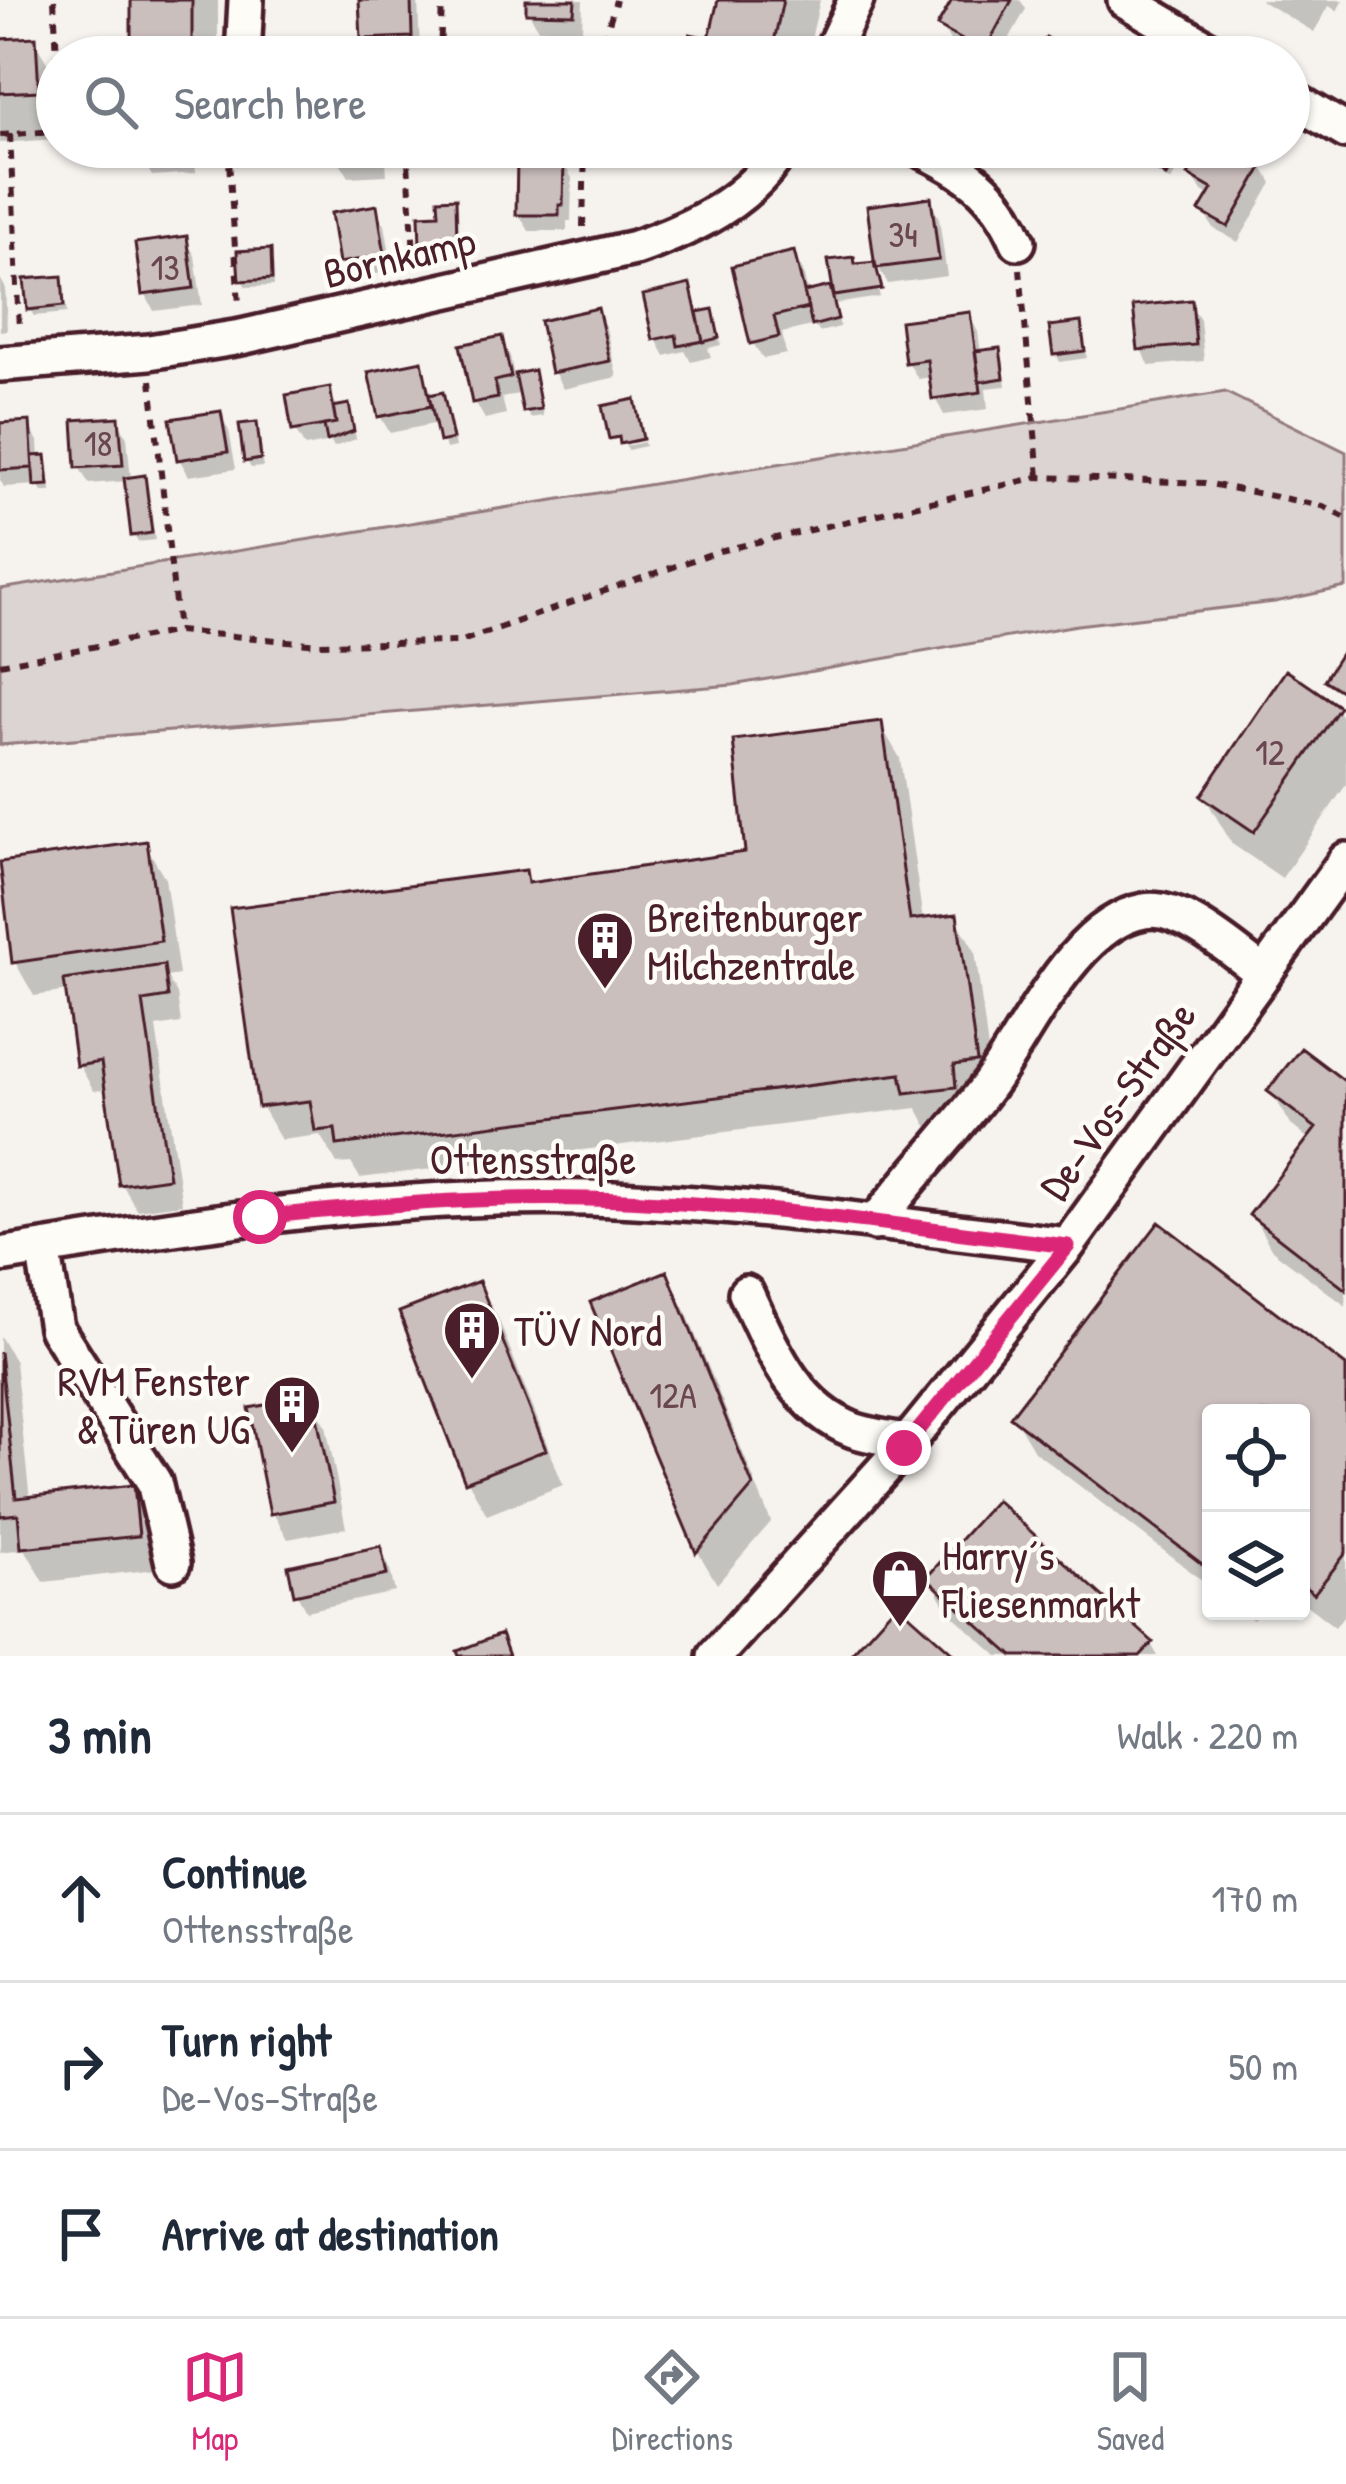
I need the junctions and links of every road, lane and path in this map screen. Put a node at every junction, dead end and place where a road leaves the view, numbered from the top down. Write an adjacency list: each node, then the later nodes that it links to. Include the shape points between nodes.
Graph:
1 (54, 0): 7 (path)
2 (246, 0): 8 (street)
3 (442, 0): 9 (path)
4 (616, 0): 10 (path)
5 (856, 0): 11 (street)
6 (1125, 0): 12 (street)
7 (56, 36)
8 (244, 36)
9 (441, 36)
10 (605, 36)
11 (839, 36)
12 (1186, 36)
13 (1310, 109): 14 (street)
14 (1346, 130)
15 (36, 132): 16 (path)
16 (10, 134): 17 (path); 28 (path)
17 (0, 135)
18 (229, 168): 26 (path)
19 (408, 168): 25 (path)
20 (585, 168): 24 (path)
21 (766, 168): 24 (street, Bornkamp, via 673,236)
22 (960, 168): 23 (street, via 1008,217)
23 (1018, 242): 29 (path)
24 (585, 261): 25 (street, Bornkamp)
25 (413, 300): 26 (street, Bornkamp)
26 (241, 337): 27 (street, Bornkamp)
27 (149, 352): 28 (street, Bornkamp); 31 (path)
28 (10, 363)
29 (1039, 477): 30 (path, via 1205,483 1323,506); 31 (path, via 719,551 459,643 320,644)
30 (1346, 518)
31 (178, 631): 32 (path)
32 (0, 664)
33 (1346, 860): 34 (street, De-Vos-Straße)
34 (1264, 974): 35 (street, via 1166,911 1118,919 1090,940 988,1085); 36 (street, De-Vos-Straße)
35 (875, 1223): 36 (street, Ottensstraße); 37 (street, Ottensstraße, via 588,1198 497,1199 260,1217)
36 (1068, 1246): 40 (street, De-Vos-Straße)
37 (43, 1248): 38 (street, Ottensstraße); 41 (street, via 56,1328 154,1481)
38 (0, 1255)
39 (746, 1293): 40 (street, via 778,1361 806,1397 855,1431)
40 (908, 1442): 42 (street, De-Vos-Straße)
41 (173, 1563)
42 (715, 1656)

